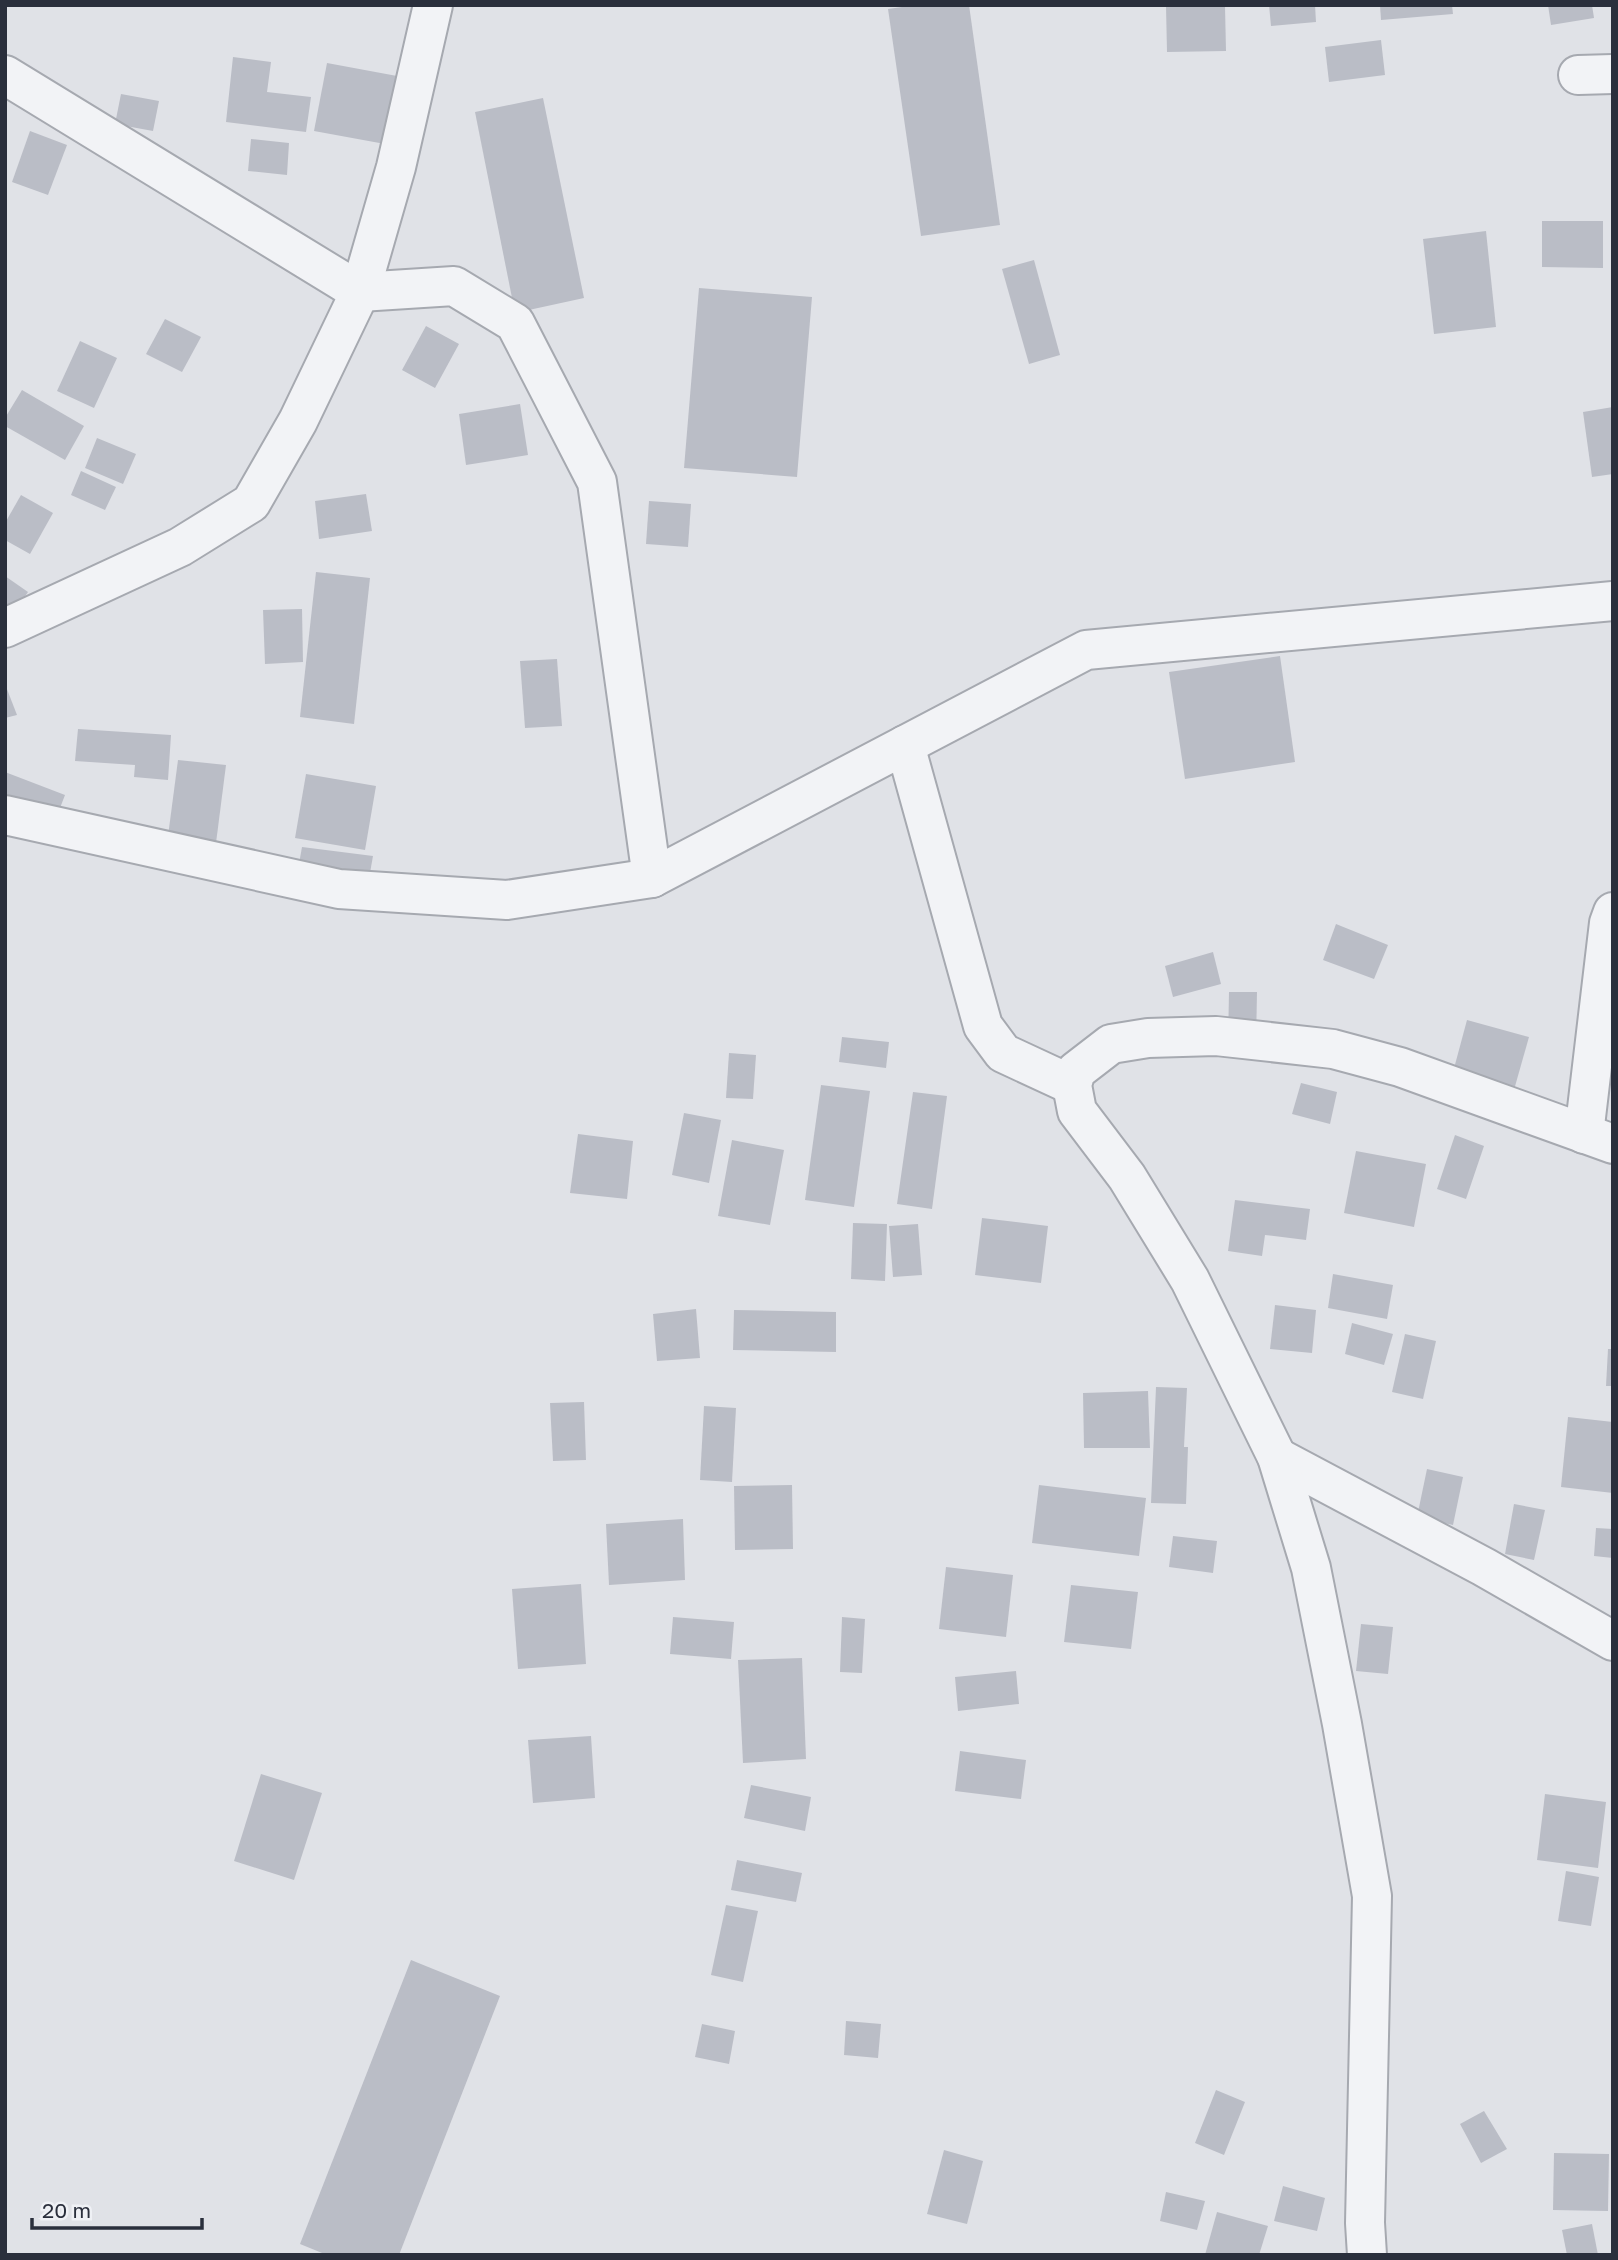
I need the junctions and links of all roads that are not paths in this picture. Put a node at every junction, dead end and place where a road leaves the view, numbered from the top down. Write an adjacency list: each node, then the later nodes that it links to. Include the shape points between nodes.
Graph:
1 (433, 5): 3 (street, via 396,167)
2 (5, 75): 3 (street)
3 (360, 292): 5 (street, via 298,421 251,503 180,547); 8 (street, via 454,286 514,323 597,482)
4 (1613, 601): 6 (street, via 1086,650)
5 (5, 628)
6 (905, 745): 8 (street); 10 (street, via 983,1026 1003,1052)
7 (5, 816): 8 (street, via 339,889 507,900)
8 (652, 878)
9 (1613, 912): 11 (street)
10 (1072, 1085): 11 (street, via 1076,1070 1111,1044 1216,1036 1333,1049 1400,1067); 12 (street, via 1077,1111 1127,1177 1189,1280)
11 (1599, 1139)
12 (1277, 1457): 13 (street); 14 (street, via 1311,1568 1372,1896)
13 (1613, 1640)
14 (1367, 2255)

